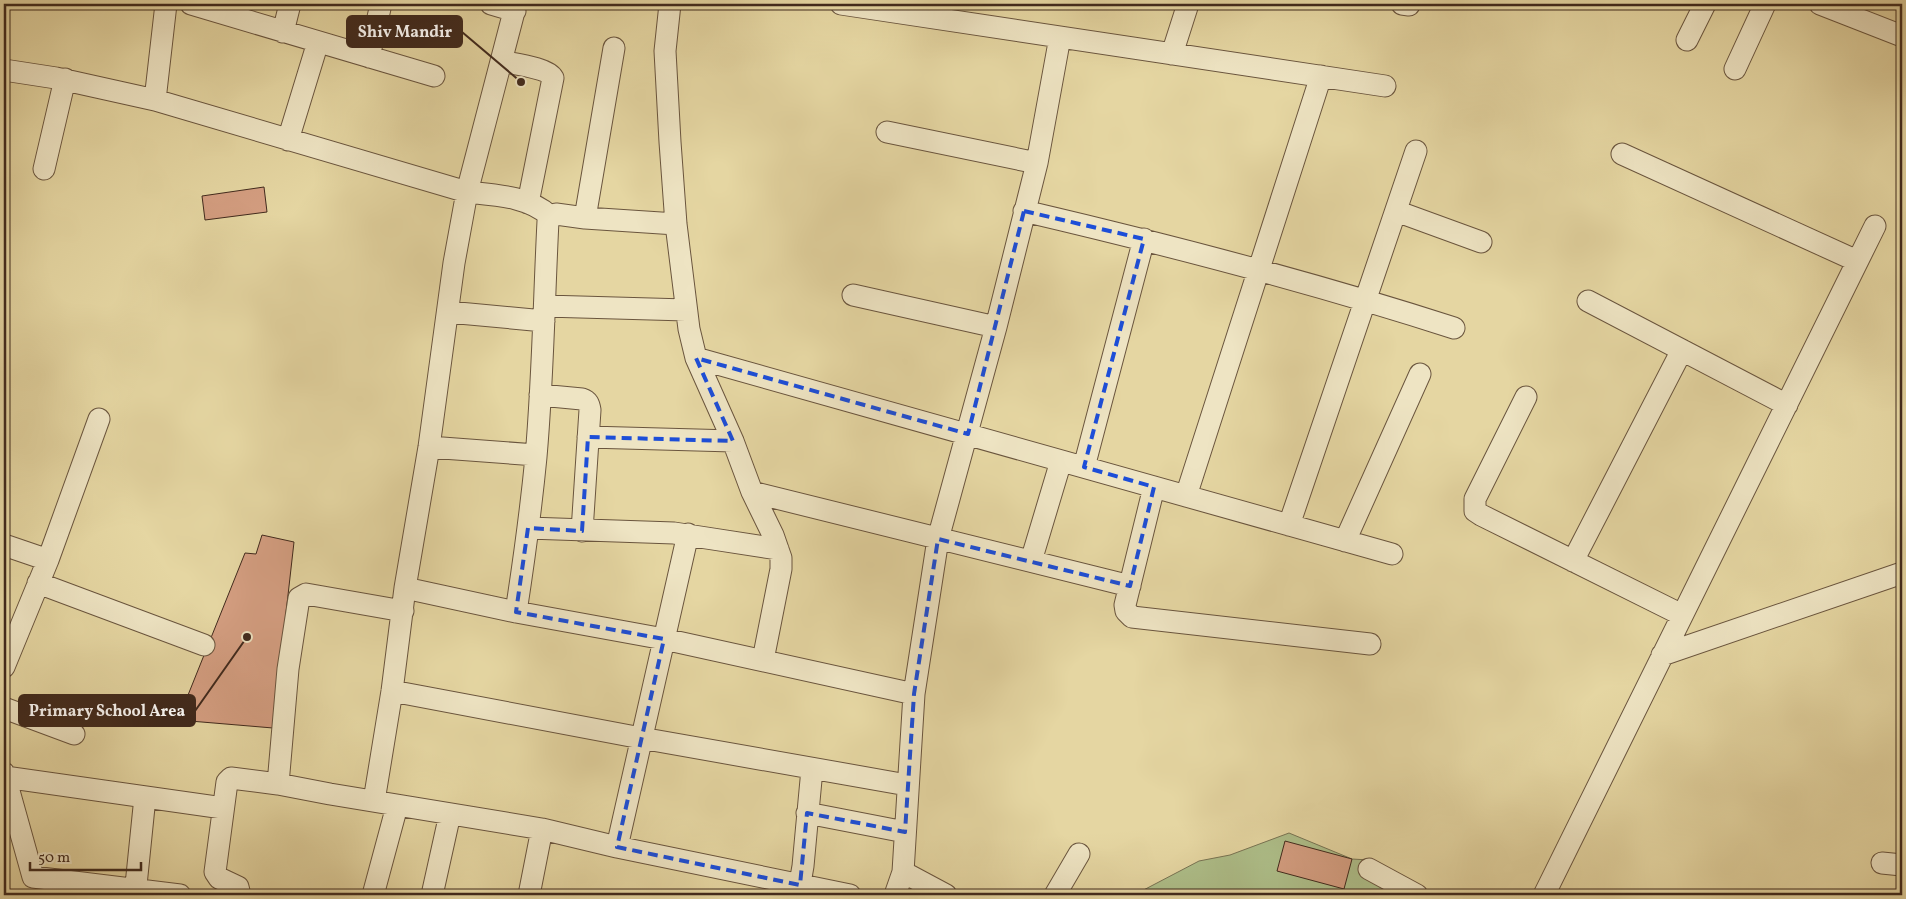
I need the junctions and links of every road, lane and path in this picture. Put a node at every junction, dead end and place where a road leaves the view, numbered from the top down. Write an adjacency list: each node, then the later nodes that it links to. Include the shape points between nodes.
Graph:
1 (166, 4): 29 (street)
2 (191, 4): 14 (street)
3 (290, 4): 14 (street)
4 (381, 4): 21 (street)
5 (491, 4): 12 (street)
6 (670, 4): 42 (street, via 666,51)
7 (841, 4): 13 (street)
8 (1188, 4): 20 (street)
9 (1705, 4): 17 (street)
10 (1765, 4): 23 (street)
11 (1820, 4): 15 (street)
12 (515, 7): 22 (street)
13 (944, 11): 16 (street)
14 (283, 32): 18 (street)
15 (1902, 36)
16 (1060, 37): 20 (street); 34 (street)
17 (1687, 40)
18 (318, 42): 21 (street); 31 (street)
19 (614, 48): 41 (street)
20 (1172, 54): 26 (street)
21 (369, 57): 25 (street)
22 (501, 61): 36 (street); 37 (street, via 544,71 553,78)
23 (1734, 69)
24 (4, 70): 27 (street)
25 (434, 76)
26 (1321, 76): 28 (street); 47 (street)
27 (65, 79): 29 (street); 35 (street)
28 (1385, 86)
29 (155, 100): 31 (street)
30 (886, 132): 34 (street)
31 (288, 140): 36 (street)
32 (1416, 151): 39 (street)
33 (1622, 154): 46 (street)
34 (1037, 163): 38 (street)
35 (44, 169)
36 (467, 192): 37 (street); 52 (street)
37 (528, 203): 40 (street)
38 (1024, 211): 44 (street); 54 (street)
39 (1396, 211): 45 (street); 49 (street)
40 (550, 216): 41 (street); 53 (street)
41 (585, 218): 42 (street)
42 (676, 224): 51 (street)
43 (1875, 226): 46 (street)
44 (1144, 239): 47 (street); 69 (street)
45 (1481, 242)
46 (1857, 261): 61 (street)
47 (1258, 270): 49 (street); 72 (street)
48 (853, 295): 54 (street)
49 (1366, 300): 55 (street); 73 (street)
50 (1588, 302): 56 (street)
51 (686, 310): 53 (street); 57 (street)
52 (448, 312): 53 (street); 66 (street)
53 (545, 314): 59 (street)
54 (996, 327): 63 (street)
55 (1454, 328)
56 (1682, 350): 61 (street); 84 (street)
57 (696, 358): 63 (street); 65 (street)
58 (1420, 374): 78 (street)
59 (540, 395): 64 (street, via 587,401 590,410); 67 (street)
60 (1526, 397): 84 (street, via 1475,499 1475,511)
61 (1786, 405): 91 (street)
62 (99, 419): 82 (street)
63 (968, 434): 68 (street); 77 (street)
64 (588, 437): 65 (street); 75 (street)
65 (733, 441): 71 (street)
66 (429, 447): 67 (street); 88 (street)
67 (536, 455): 74 (street)
68 (1061, 461): 69 (street); 83 (street)
69 (1084, 467): 70 (street)
70 (1154, 487): 72 (street); 87 (street)
71 (752, 492): 77 (street); 80 (street)
72 (1186, 496): 73 (street)
73 (1289, 525): 78 (street)
74 (528, 528): 75 (street); 90 (street)
75 (582, 531): 76 (street)
76 (688, 534): 80 (street); 92 (street)
77 (938, 539): 83 (street); 99 (street)
78 (1345, 540): 81 (street)
79 (4, 545): 82 (street)
80 (778, 549): 96 (street, via 781,569)
81 (1392, 554)
82 (48, 560): 86 (street)
83 (1031, 561): 87 (street)
84 (1572, 561): 91 (street)
85 (1902, 573): 95 (street)
86 (38, 583): 94 (street); 97 (street)
87 (1130, 586): 93 (street, via 1126,611 1139,619)
88 (406, 588): 89 (street); 90 (street)
89 (403, 611): 98 (street); 105 (street, via 306,594 299,598 288,669)
90 (516, 612): 92 (street)
91 (1682, 615): 95 (street)
92 (664, 639): 96 (street); 102 (street)
93 (1370, 644)
94 (204, 645)
95 (1662, 656): 131 (street)
96 (763, 660): 99 (street)
97 (4, 667)
98 (392, 691): 102 (street); 108 (street)
99 (914, 694): 106 (street)
100 (4, 708): 101 (street)
101 (74, 734)
102 (641, 738): 103 (street); 115 (street)
103 (812, 769): 106 (street); 111 (street)
104 (4, 775): 107 (street); 120 (street, via 33,877)
105 (278, 784): 108 (street); 110 (street, via 229,778)
106 (907, 785): 114 (street)
107 (144, 797): 110 (street); 120 (street)
108 (374, 801): 109 (street)
109 (397, 806): 112 (street); 123 (street)
110 (223, 808): 121 (street, via 216,874)
111 (807, 813): 114 (street); 119 (street)
112 (450, 814): 113 (street); 124 (street)
113 (542, 829): 115 (street); 125 (street)
114 (905, 832): 118 (street)
115 (617, 847): 119 (street)
116 (1079, 854): 129 (street)
117 (1370, 869): 130 (street)
118 (903, 872): 127 (street); 128 (street)
119 (799, 890): 126 (street)
120 (136, 892): 122 (street)
121 (245, 893)
122 (180, 895)
123 (373, 895)
124 (432, 895)
125 (529, 895)
126 (850, 895)
127 (895, 895)
128 (946, 895)
129 (1056, 895)
130 (1417, 895)
131 (1544, 895)

